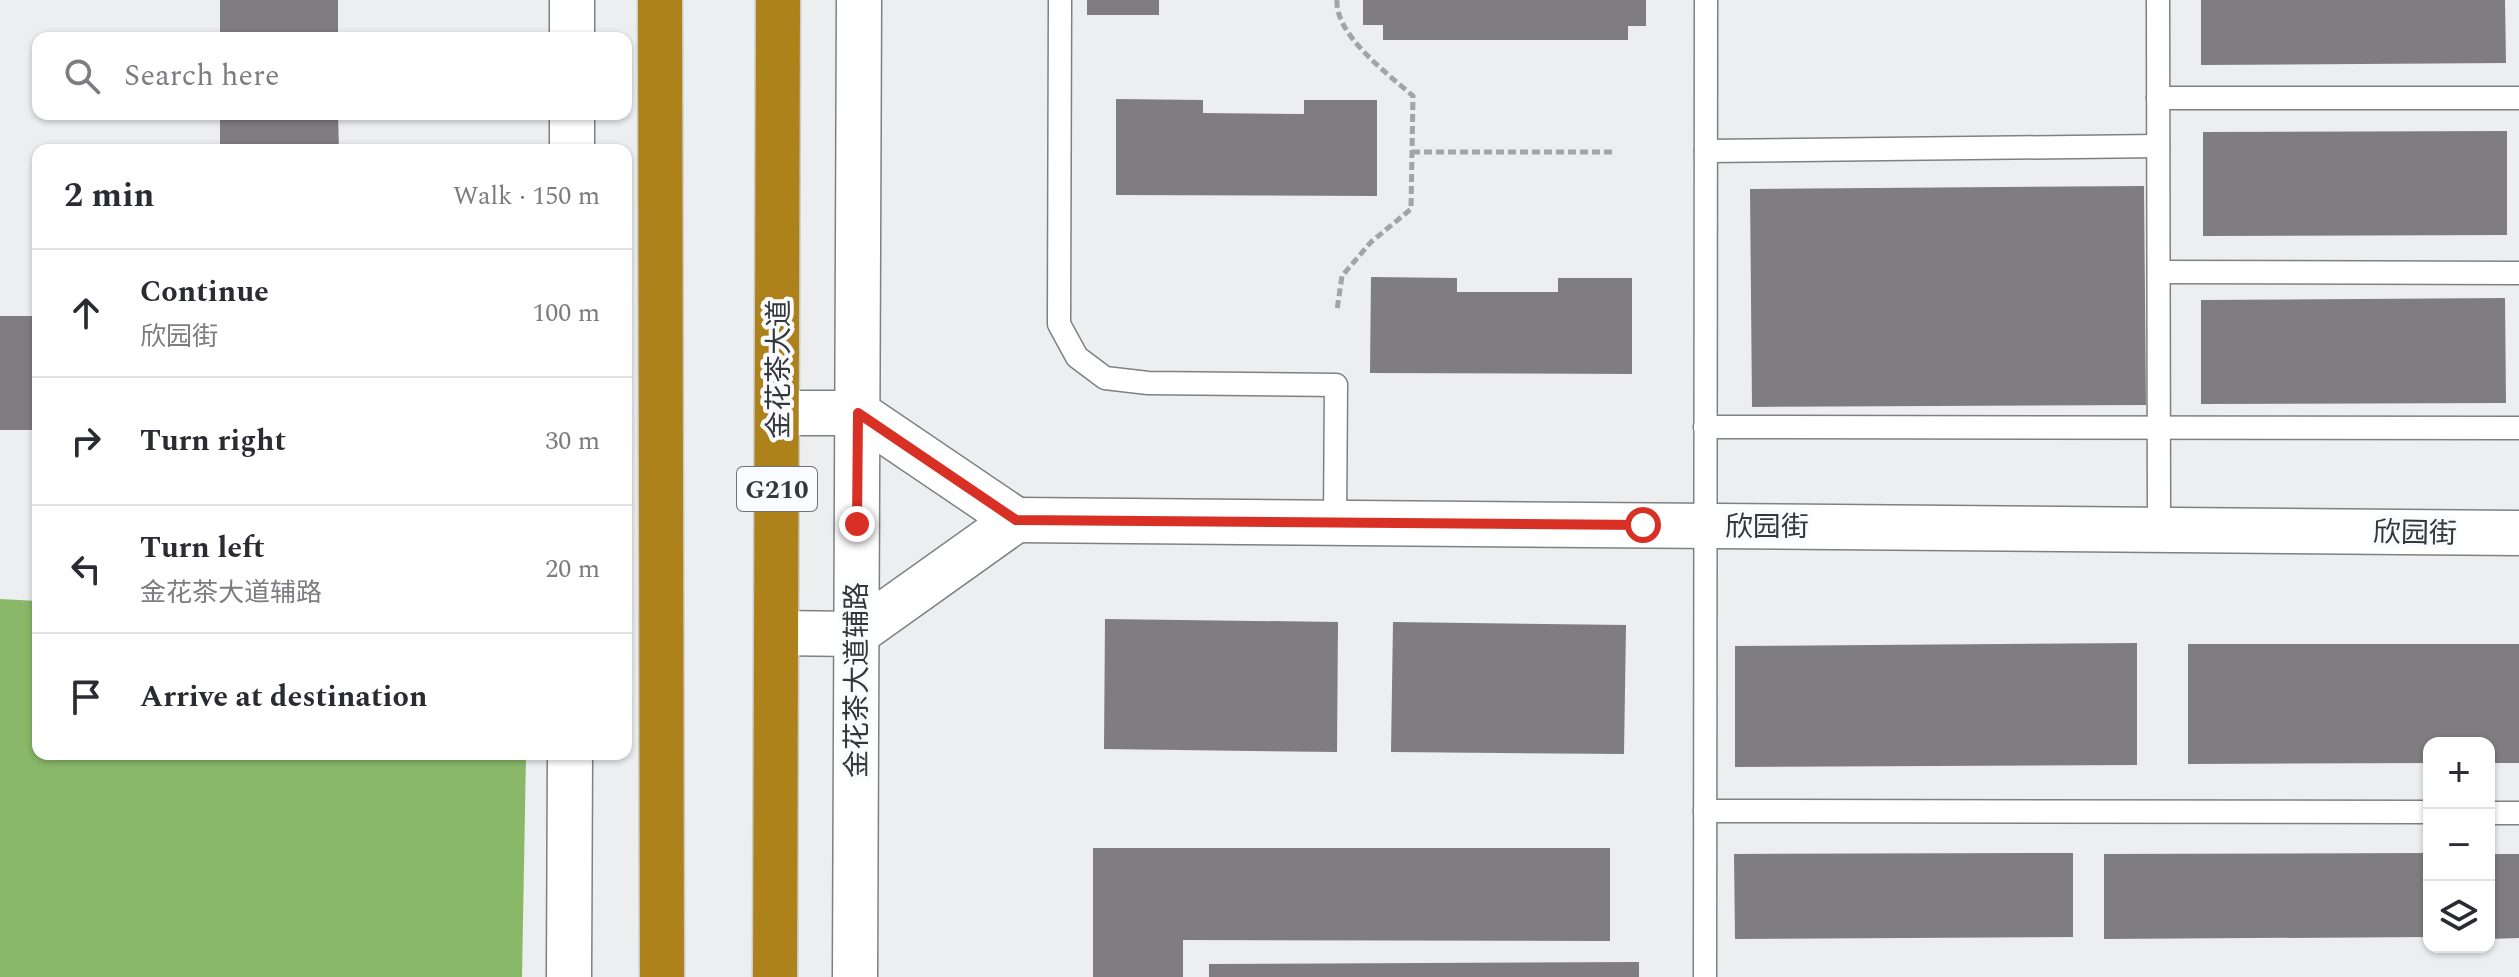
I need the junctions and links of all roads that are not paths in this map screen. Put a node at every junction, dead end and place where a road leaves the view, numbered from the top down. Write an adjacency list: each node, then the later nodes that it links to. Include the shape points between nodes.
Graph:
1 (572, 0): 8 (street)
2 (660, 0): 27 (highway)
3 (778, 0): 17 (highway, 金花茶大道 / G210)
4 (859, 0): 18 (street, 金花茶大道辅路)
5 (1060, 0): 23 (lane, via 1059,324 1077,357 1105,378 1336,385)
6 (1706, 0): 14 (lane)
7 (2158, 0): 9 (lane)
8 (572, 32)
9 (2158, 98): 10 (lane); 13 (lane)
10 (2519, 98)
11 (572, 120): 12 (street)
12 (572, 144)
13 (2158, 146): 14 (lane); 15 (lane)
14 (1706, 151): 19 (lane)
15 (2159, 272): 16 (lane); 20 (lane)
16 (2519, 273)
17 (777, 413): 18 (street); 28 (highway, 金花茶大道 / G210)
18 (858, 413): 22 (street); 29 (street, 金花茶大道辅路)
19 (1705, 427): 20 (lane); 24 (lane)
20 (2159, 428): 21 (lane); 25 (lane)
21 (2519, 428)
22 (1016, 520): 23 (street, 欣园街); 29 (street)
23 (1335, 522): 24 (street, 欣园街)
24 (1705, 526): 25 (street, 欣园街); 31 (lane)
25 (2159, 530): 26 (street, 欣园街)
26 (2519, 533)
27 (644, 632): 36 (highway)
28 (777, 633): 29 (street); 37 (highway, 金花茶大道 / G210)
29 (856, 634): 38 (street, 金花茶大道辅路)
30 (570, 760): 35 (street)
31 (1705, 811): 32 (lane); 39 (lane)
32 (2423, 812)
33 (2495, 813): 34 (lane)
34 (2519, 813)
35 (569, 977)
36 (662, 977)
37 (775, 977)
38 (855, 977)
39 (1705, 977)

